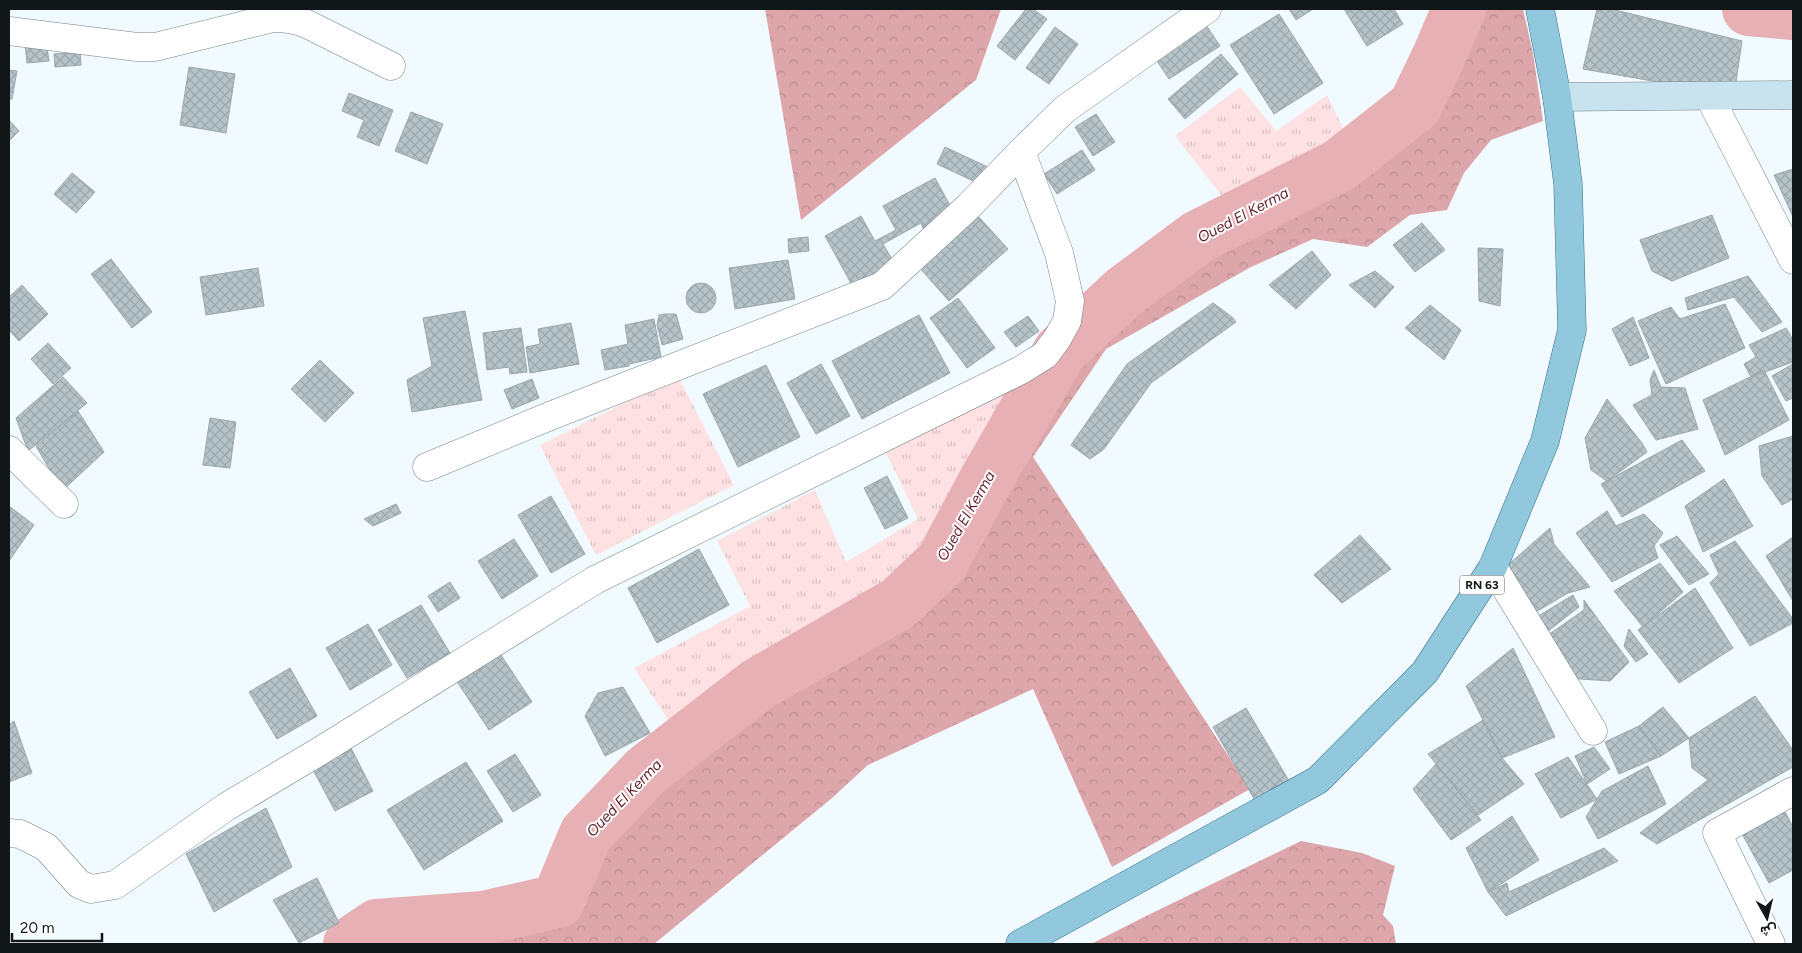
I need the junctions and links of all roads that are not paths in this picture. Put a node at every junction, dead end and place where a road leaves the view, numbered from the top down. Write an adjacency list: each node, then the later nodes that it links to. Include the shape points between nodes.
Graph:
1 (1207, 9): 8 (street, via 1065,109)
2 (1540, 9): 7 (main road, RN 63)
3 (9, 31): 4 (street, via 155,47 283,18 307,24)
4 (391, 66)
5 (1793, 94): 6 (street)
6 (1710, 96): 7 (street); 9 (street)
7 (1557, 97): 13 (main road, RN 63, via 1568,184 1572,330 1545,441)
8 (1021, 152): 11 (street, via 968,207 882,286); 16 (street, via 1059,253 1070,302 1067,321 1045,355 1021,370 595,580 226,807 115,885 91,889 79,884 46,847 20,834)
9 (1793, 260)
10 (9, 450): 12 (street)
11 (427, 467)
12 (64, 504)
13 (1494, 567): 14 (street); 17 (main road, RN 63, via 1425,672 1318,780)
14 (1593, 731)
15 (1793, 791): 18 (street, via 1717,833)
16 (9, 833)
17 (1020, 944)
18 (1771, 944)

